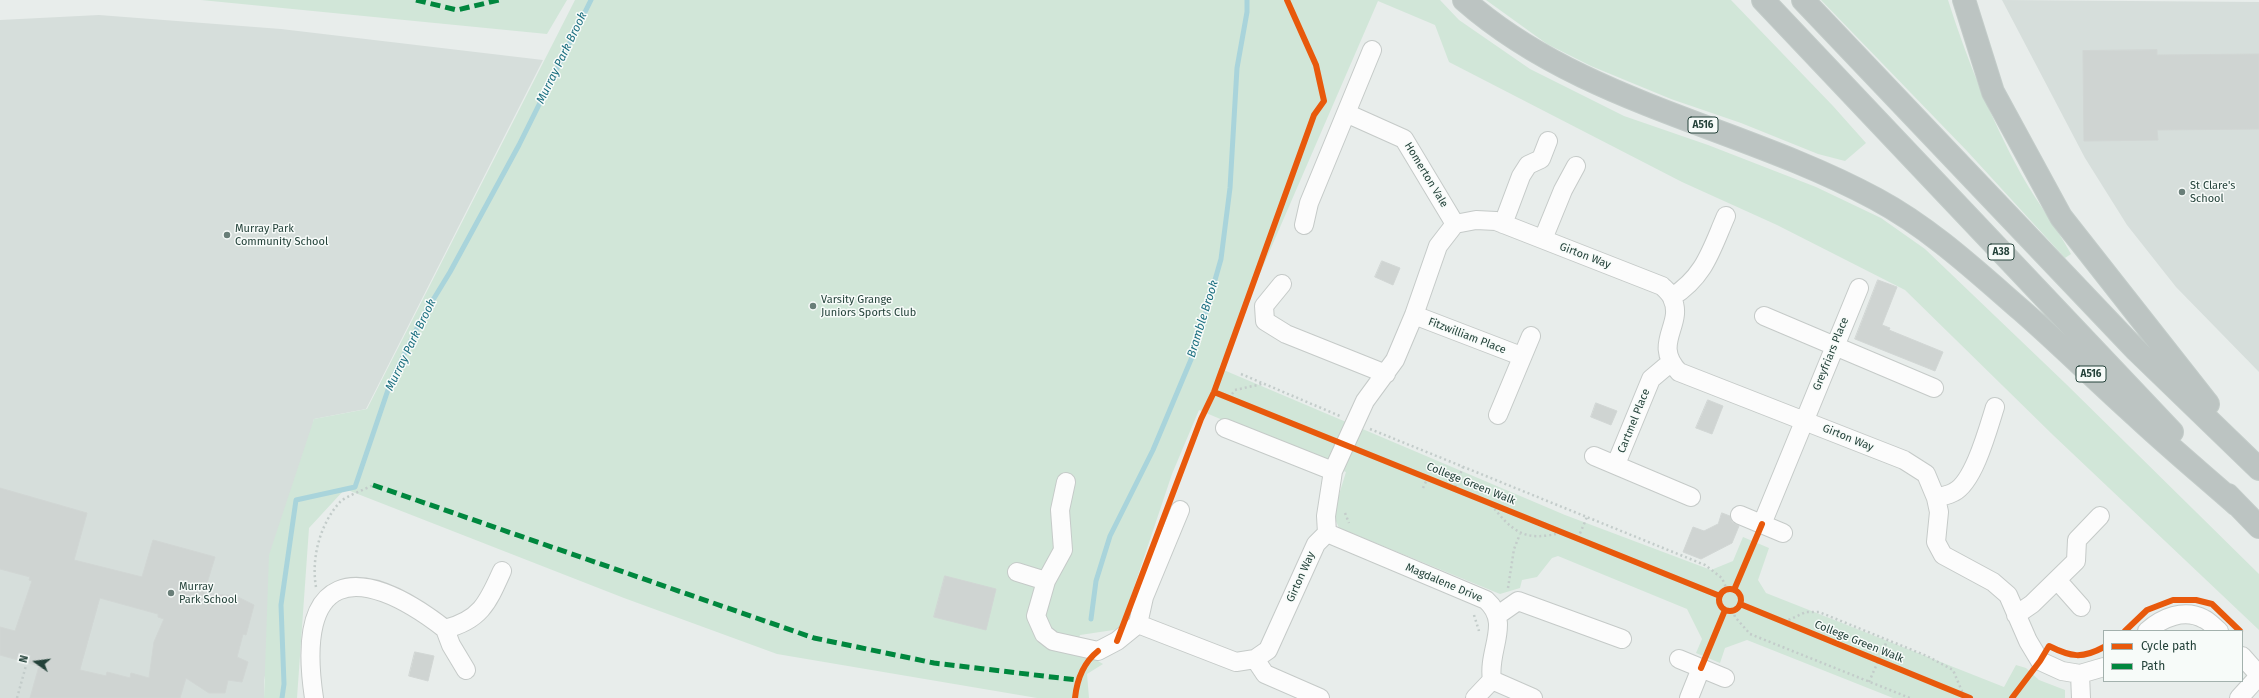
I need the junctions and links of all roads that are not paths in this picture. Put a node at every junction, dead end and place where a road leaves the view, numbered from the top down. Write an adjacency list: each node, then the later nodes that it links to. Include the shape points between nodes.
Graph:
1 (1464, 0): 36 (highway, A516, via 1507,34 1552,62 1668,113 1732,135 1822,172 1902,214 1961,258)
2 (1763, 0): 36 (highway, A38, via 2146,403)
3 (1802, 0): 31 (highway, A38, via 2136,350)
4 (1964, 0): 31 (highway, via 1993,92 2061,217)
5 (1372, 50): 6 (street)
6 (1346, 113): 10 (street, Homerton Vale, via 1404,139); 12 (street, via 1309,203)
7 (1548, 141): 11 (street, via 1541,160 1528,166 1521,176)
8 (1576, 166): 13 (street, via 1562,190)
9 (1726, 216): 16 (street, via 1702,270 1686,288)
10 (1455, 224): 11 (street, Girton Way, via 1476,220); 17 (street, via 1438,246)
11 (1503, 224): 13 (street, Girton Way)
12 (1304, 225)
13 (1543, 240): 16 (street, Girton Way, via 1662,286)
14 (1282, 284): 23 (street, via 1264,306 1265,321 1286,334)
15 (1859, 288): 20 (street, Greyfriars Place)
16 (1672, 297): 22 (street, via 1675,311 1666,351)
17 (1414, 315): 21 (street, Fitzwilliam Place); 23 (street)
18 (1764, 316): 20 (street)
19 (1531, 336): 21 (street)
20 (1834, 346): 24 (street); 27 (street, Greyfriars Place)
21 (1521, 356): 26 (street)
22 (1670, 363): 27 (street, Girton Way, via 1679,372); 30 (street, Cartmel Place, via 1651,378)
23 (1386, 374): 32 (street, via 1365,401)
24 (1934, 388)
25 (1995, 407): 35 (street, via 1982,446 1965,483 1954,492)
26 (1498, 415)
27 (1804, 421): 35 (street, Girton Way, via 1904,460 1926,474); 40 (street, Greyfriars Place)
28 (1225, 428): 32 (street)
29 (1594, 456): 30 (street)
30 (1616, 464): 34 (street)
31 (2259, 469)
32 (1333, 471): 42 (street, via 1326,516)
33 (1066, 482): 47 (street, via 1060,510 1063,550)
34 (1692, 497)
35 (1936, 498): 50 (street, Girton Way, via 1939,512 1936,542 1943,555 1993,582 2008,596)
36 (2237, 504): 41 (highway, A38)
37 (1180, 510): 51 (street, via 1144,597)
38 (1740, 515): 40 (street)
39 (2100, 516): 46 (street, via 2077,540 2076,562)
40 (1762, 524): 43 (street)
41 (2259, 526)
42 (1327, 533): 49 (street, Magdalene Drive, via 1486,600); 57 (street, Girton Way, via 1316,544 1268,650)
43 (1783, 533)
44 (502, 571): 52 (street, via 490,596 472,619)
45 (1018, 572): 47 (street)
46 (2057, 580): 48 (street); 50 (street, via 2032,604)
47 (1046, 581): 51 (street, via 1036,616 1044,634 1053,641 1098,651 1117,641)
48 (2081, 607)
49 (1496, 611): 55 (street, via 1518,601); 65 (street, via 1499,627 1490,668)
50 (2016, 615): 62 (street, Girton Way, via 2040,661 2062,671)
51 (1138, 624): 57 (street, via 1236,662)
52 (445, 630): 61 (street); 66 (street, via 411,605 389,594 353,586 340,589 329,596 320,607 314,626 311,652)
53 (2149, 630): 54 (street, via 2167,618 2184,614 2203,618)
54 (2217, 630)
55 (1622, 639)
56 (2243, 657): 63 (street)
57 (1255, 659): 67 (street, via 1265,674)
58 (1679, 659): 60 (street)
59 (2103, 667): 62 (street, Girton Way)
60 (1701, 668): 64 (street); 70 (street)
61 (466, 670)
62 (2080, 674): 71 (street)
63 (2259, 676): 72 (street)
64 (1725, 678)
65 (1492, 680): 68 (street); 69 (street)
66 (314, 698)
67 (1320, 698)
68 (1475, 698)
69 (1533, 698)
70 (1689, 698)
71 (2081, 698)
72 (2239, 698)

